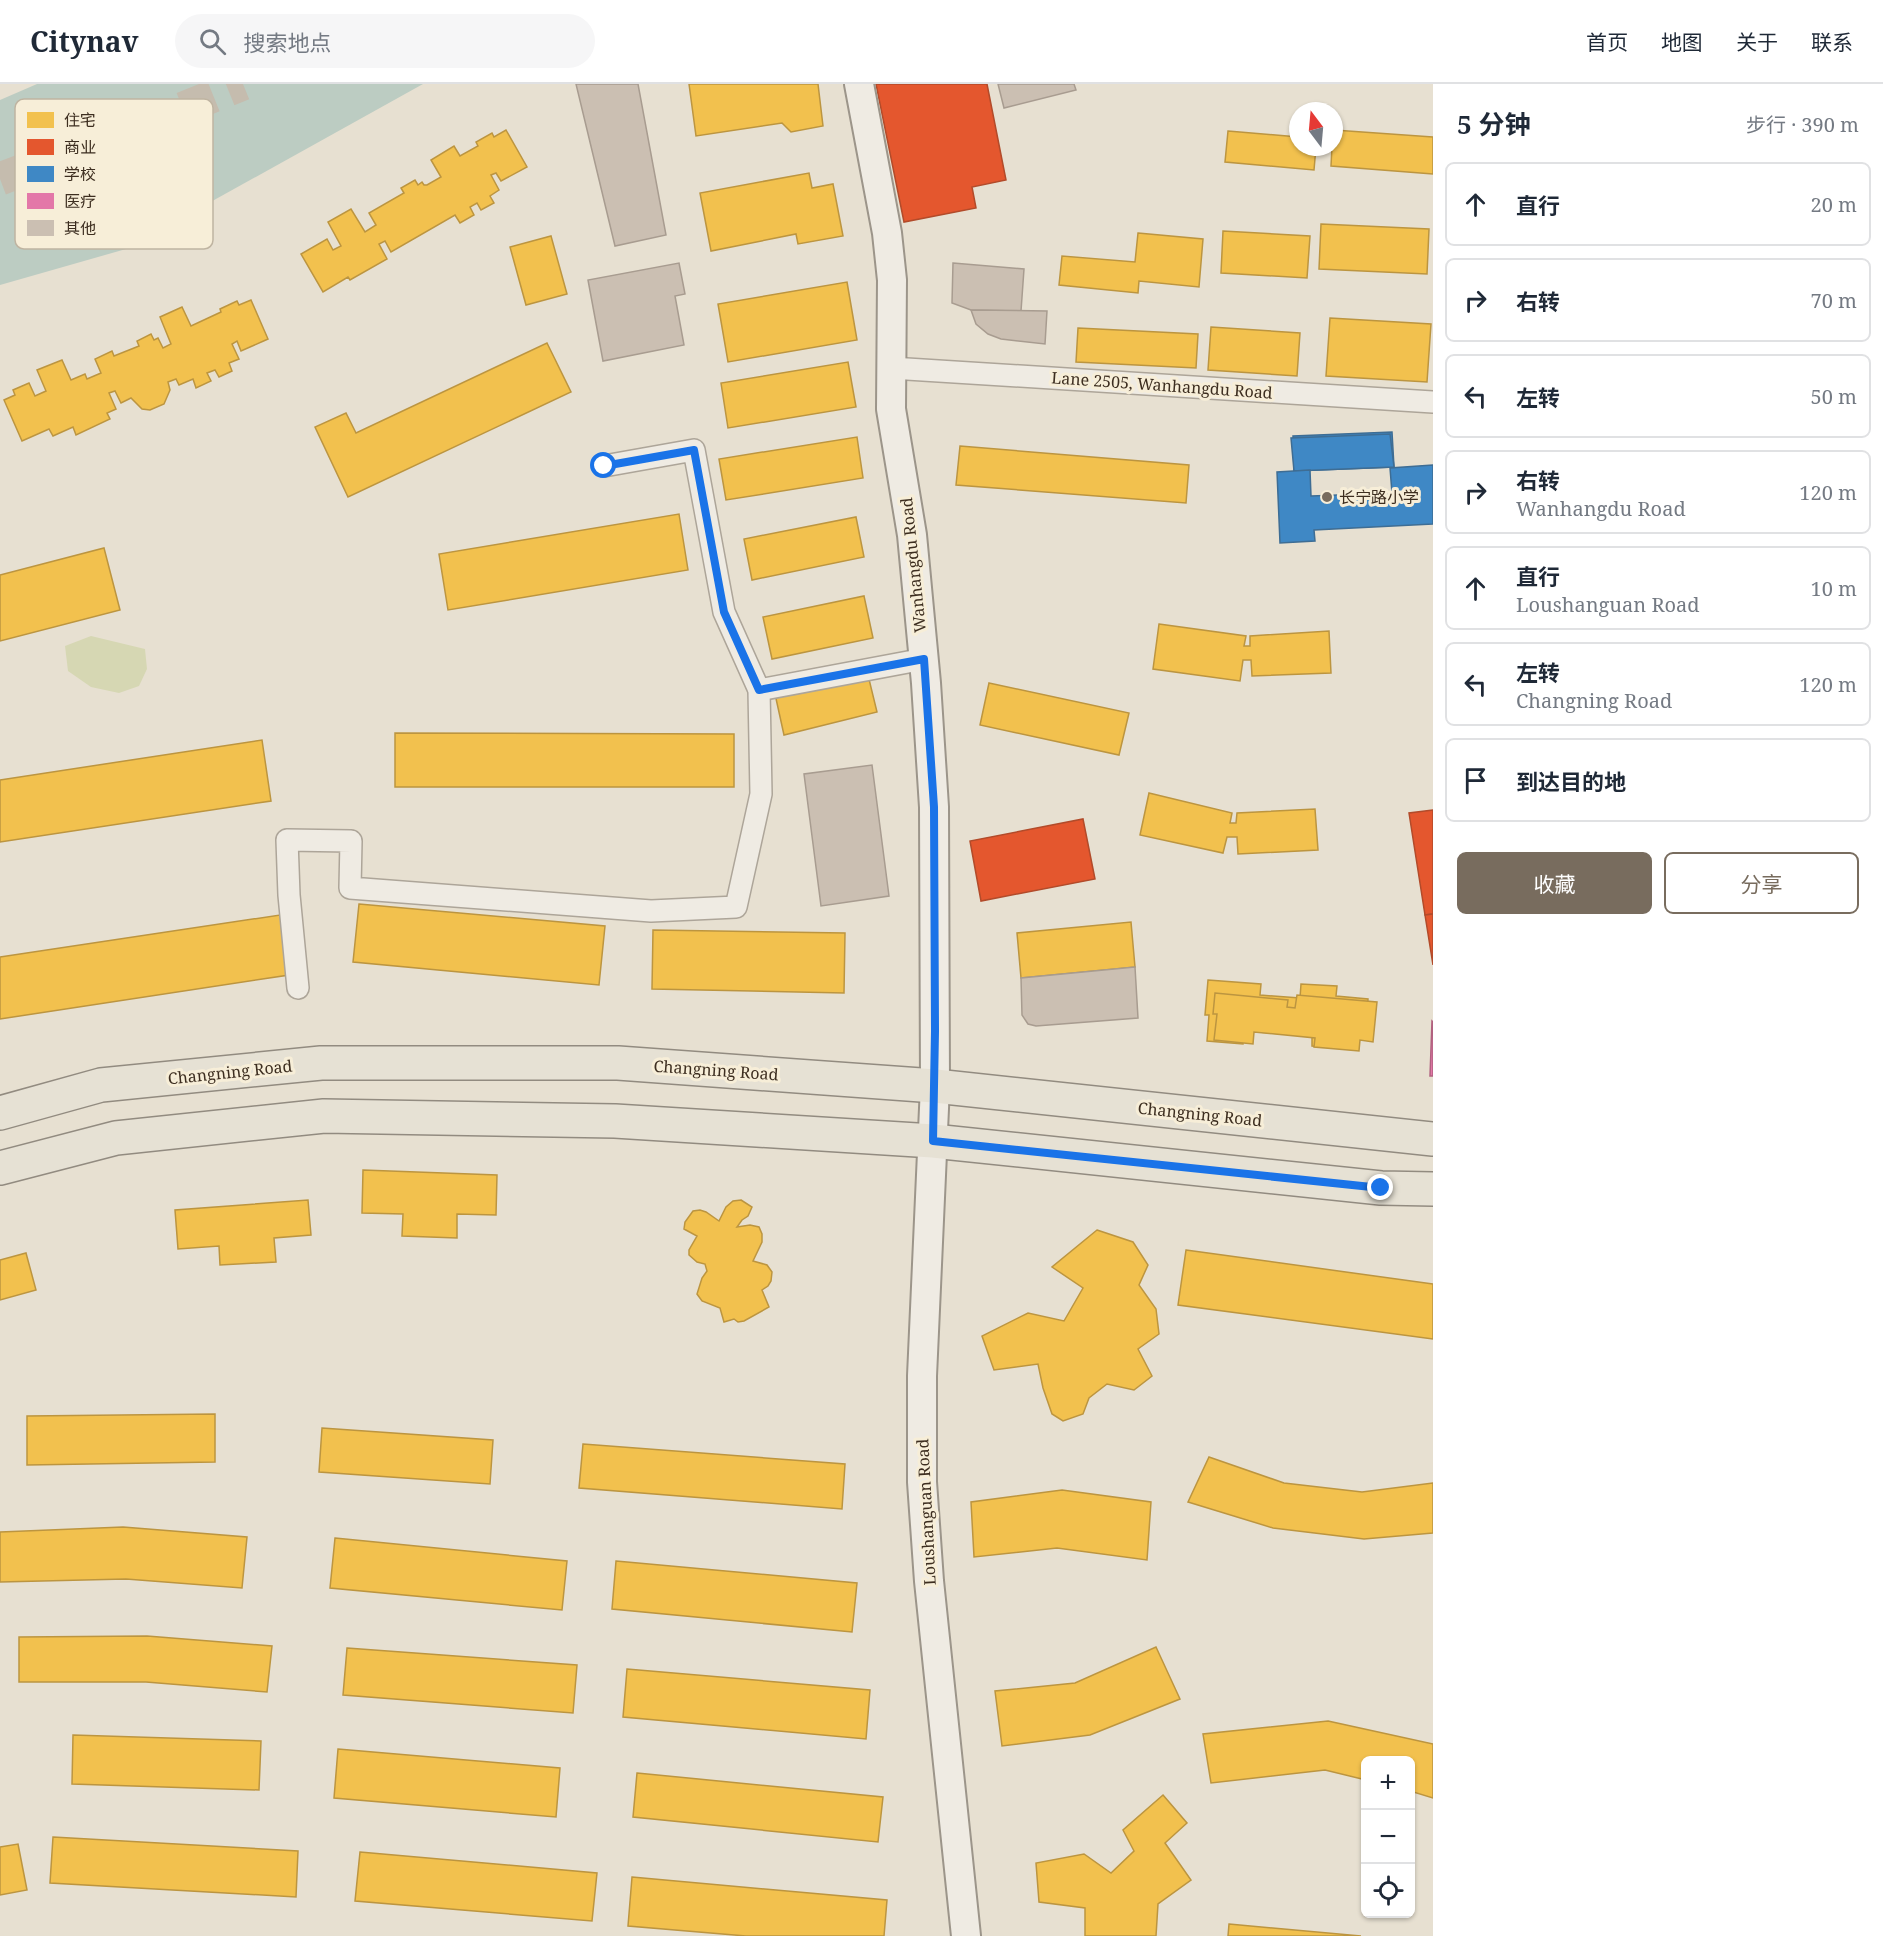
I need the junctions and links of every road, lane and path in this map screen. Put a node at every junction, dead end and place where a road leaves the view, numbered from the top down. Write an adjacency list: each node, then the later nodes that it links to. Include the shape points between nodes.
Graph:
1 (860, 84): 2 (street, Wanhangdu Road, via 887,232 892,280)
2 (891, 368): 3 (street, Lane 2505, Wanhangdu Road); 5 (street, Wanhangdu Road, via 891,409 912,535)
3 (1433, 402)
4 (604, 466): 6 (street, via 694,450 724,612)
5 (924, 659): 6 (street); 8 (street, Wanhangdu Road, via 934,807)
6 (759, 690): 7 (street, via 761,794 736,907 651,910 350,888 351,841 287,840)
7 (298, 988)
8 (935, 1086): 9 (main road, Changning Road, via 618,1063 321,1063 101,1085); 10 (main road, Changning Road); 11 (street, Loushanguan Road)
9 (0, 1113)
10 (1433, 1139)
11 (933, 1141): 12 (main road, via 615,1121 324,1116 116,1138); 13 (main road, via 1381,1188); 14 (street, Loushanguan Road, via 922,1376 922,1482)
12 (0, 1168)
13 (1433, 1189)
14 (966, 1936)

